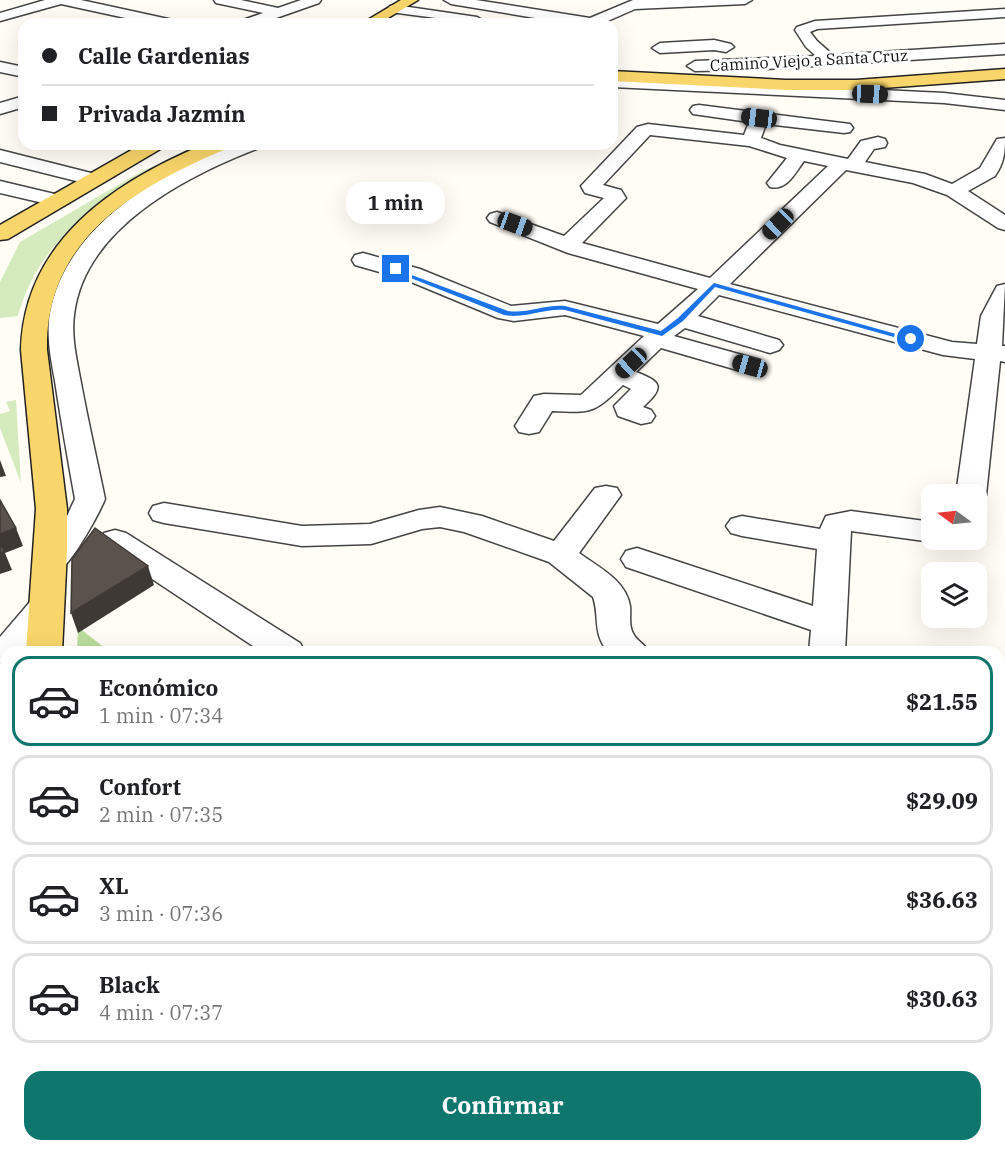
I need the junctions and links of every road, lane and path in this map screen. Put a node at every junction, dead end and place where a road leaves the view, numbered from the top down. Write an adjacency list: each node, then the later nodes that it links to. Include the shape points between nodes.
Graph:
1 (61, 0): 13 (street); 14 (street)
2 (221, 0): 11 (street)
3 (314, 0): 11 (street)
4 (411, 0): 8 (main road)
5 (451, 0): 20 (street)
6 (745, 0): 7 (street)
7 (635, 5): 9 (street)
8 (395, 9): 18 (main road); 19 (street)
9 (605, 11): 10 (street); 21 (street)
10 (715, 11)
11 (278, 12): 17 (street)
12 (1005, 13): 23 (street, via 810,21 802,30)
13 (136, 16): 15 (street); 16 (street)
14 (0, 17)
15 (130, 18)
16 (145, 18)
17 (262, 18)
18 (379, 18)
19 (454, 18)
20 (561, 18)
21 (597, 18)
22 (790, 44): 23 (street)
23 (811, 44): 27 (street)
24 (747, 46): 25 (street)
25 (660, 48)
26 (1005, 49): 27 (street, Camino Viejo a Santa Cruz)
27 (830, 60): 28 (street, Camino Viejo a Santa Cruz, via 749,65)
28 (618, 65)
29 (0, 67): 30 (street)
30 (18, 71)
31 (1005, 74): 32 (main road, via 856,86)
32 (618, 76)
33 (618, 82): 34 (street)
34 (718, 87): 35 (street, via 944,98); 36 (street)
35 (1005, 105)
36 (699, 110): 37 (street); 39 (street)
37 (759, 118): 38 (street); 40 (street)
38 (844, 128)
39 (685, 133): 40 (street); 58 (street, via 643,131 591,186 616,198)
40 (752, 141): 48 (street)
41 (878, 143): 49 (street, via 868,145)
42 (1004, 143): 53 (street, via 988,172)
43 (18, 147): 47 (street)
44 (144, 150): 50 (main road)
45 (208, 150): 78 (main road, via 159,173 104,209 70,244 40,293 34,355 50,490)
46 (237, 150): 78 (street, via 198,166 150,195 115,223 87,254 71,282 62,314 64,359 90,499 82,518)
47 (0, 155): 50 (street)
48 (799, 155): 49 (street); 51 (street)
49 (847, 164): 53 (street, via 918,178); 60 (street)
50 (92, 179): 54 (main road)
51 (777, 183)
52 (0, 187): 54 (street)
53 (954, 191): 56 (street)
54 (56, 200): 57 (main road)
55 (497, 218): 58 (street)
56 (1005, 224)
57 (0, 234)
58 (568, 244): 60 (street)
59 (363, 260): 62 (street, via 412,274 507,313 565,308)
60 (714, 285): 62 (street); 64 (street, via 952,350)
61 (1005, 291): 64 (street, via 993,316)
62 (666, 330): 63 (street); 65 (street); 66 (street)
63 (770, 345)
64 (997, 354): 69 (street)
65 (750, 366)
66 (619, 374): 67 (street, via 645,385 645,391 628,406 628,410); 68 (street, via 590,402 544,402)
67 (641, 416)
68 (529, 426)
69 (973, 484)
70 (606, 495): 76 (street)
71 (164, 513): 76 (street, via 311,536 371,534 440,517 471,523)
72 (742, 526): 75 (street)
73 (921, 531): 75 (street, via 842,520 837,523)
74 (114, 540): 83 (street)
75 (833, 543): 80 (street)
76 (560, 555): 84 (street, via 608,591 613,626)
77 (636, 559): 80 (street)
78 (50, 561): 79 (main road)
79 (46, 604): 81 (street); 82 (main road)
80 (828, 638)
81 (13, 646)
82 (44, 646)
83 (278, 646)
84 (624, 646)

